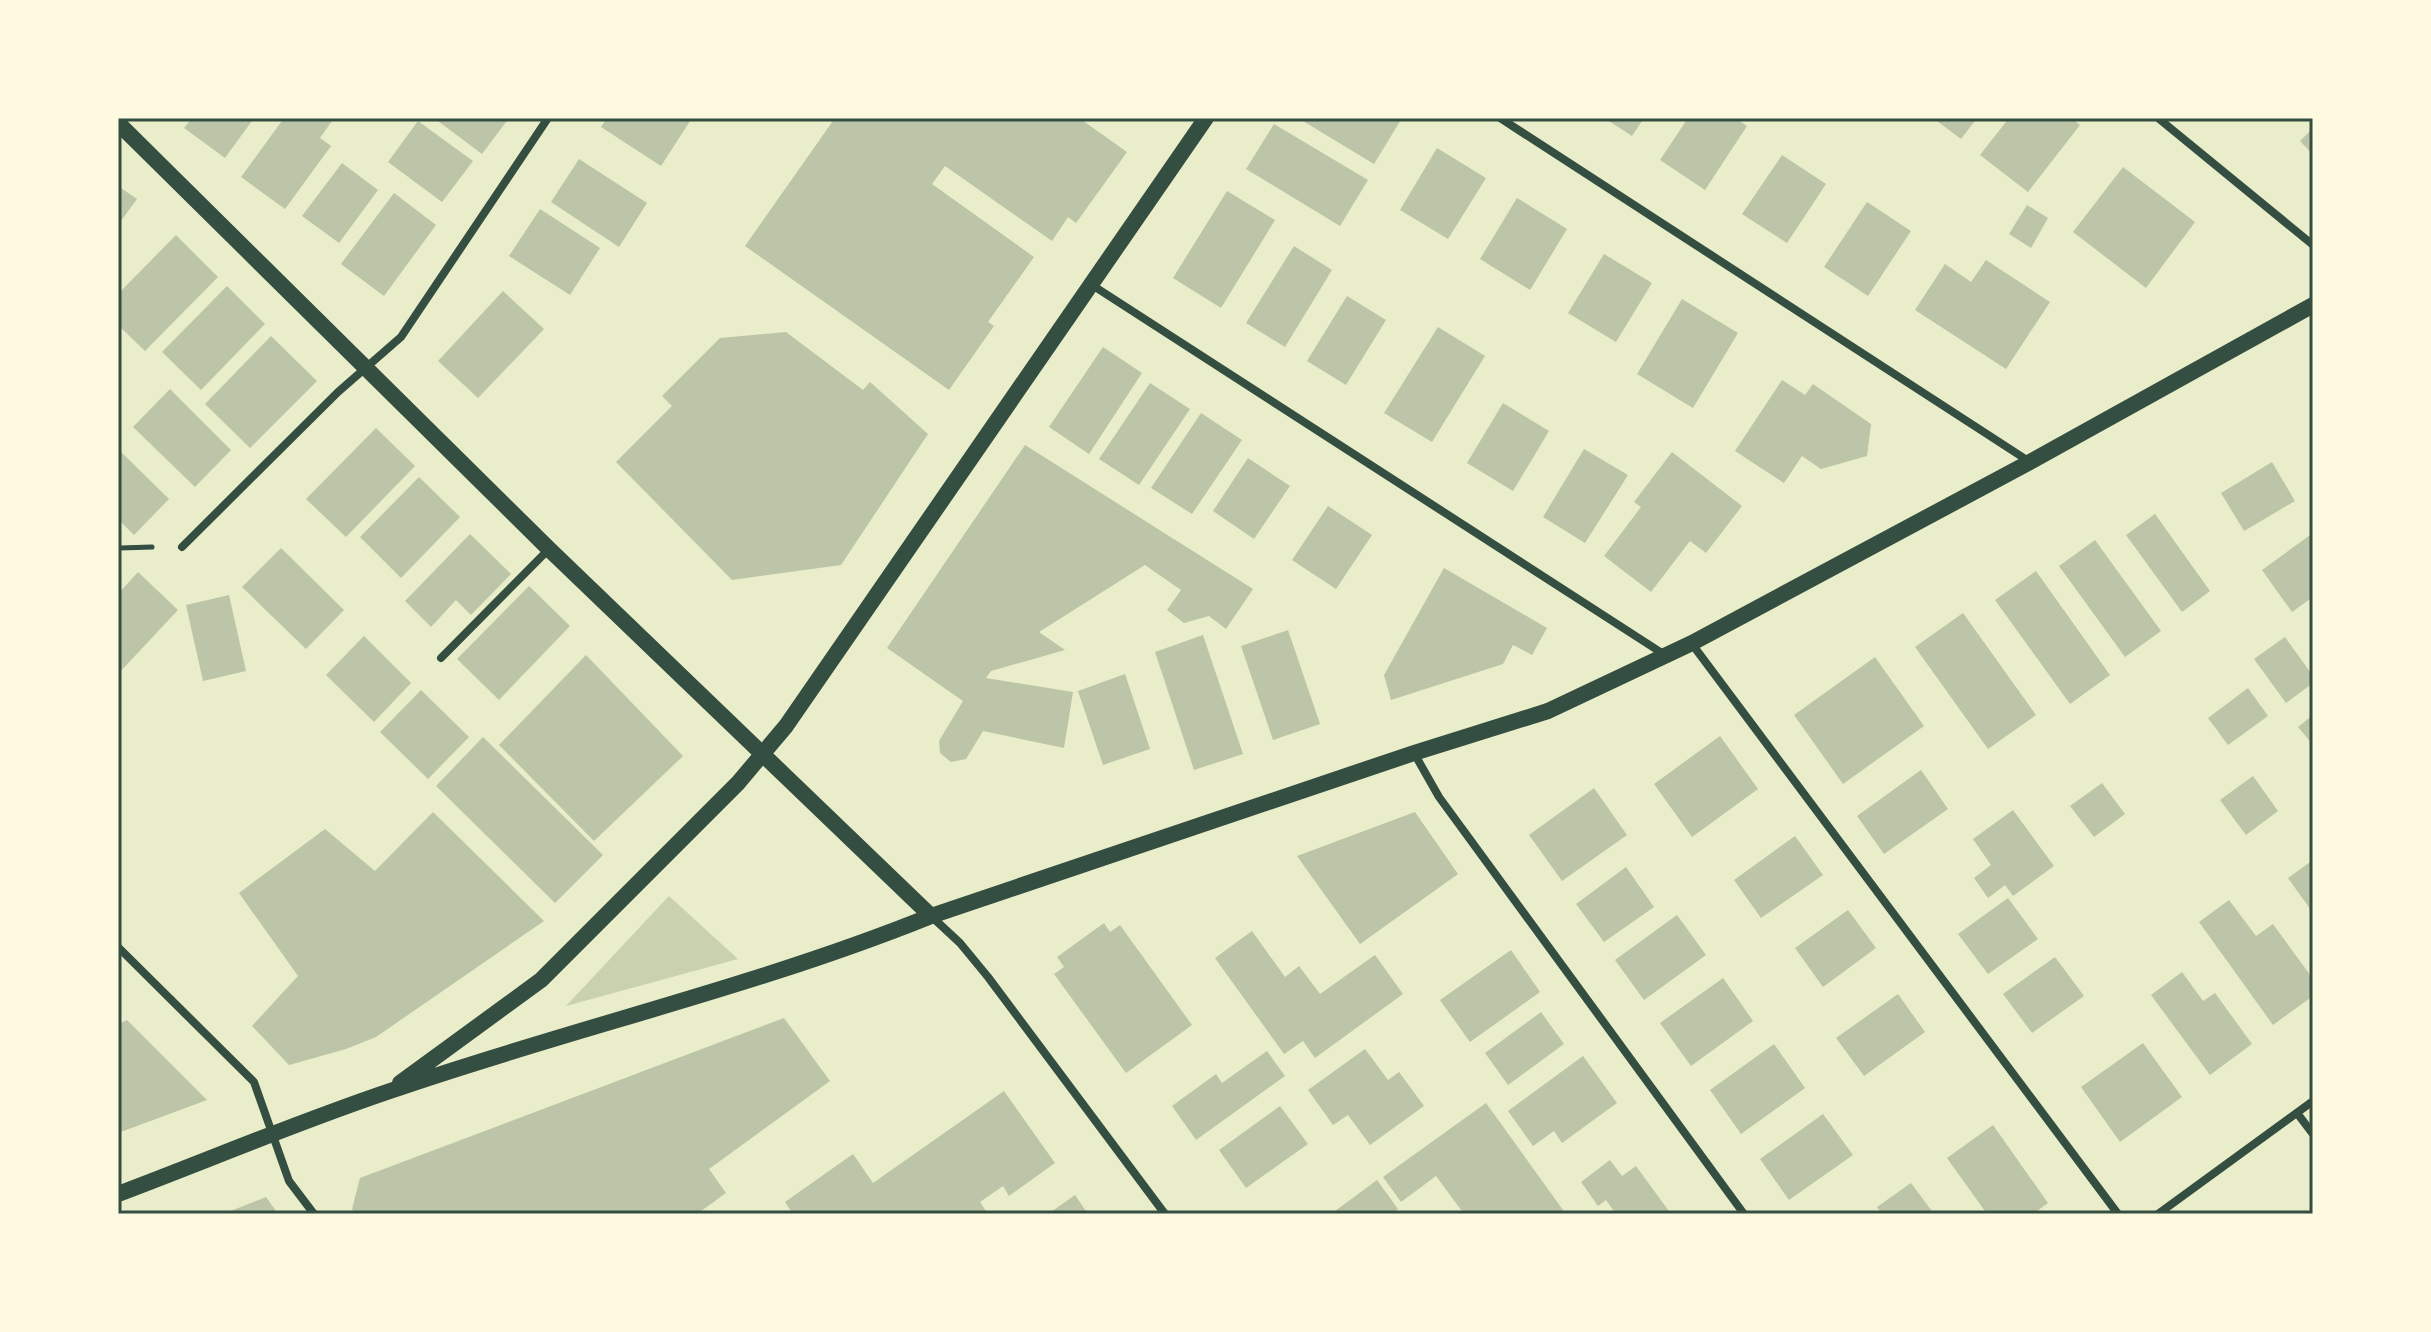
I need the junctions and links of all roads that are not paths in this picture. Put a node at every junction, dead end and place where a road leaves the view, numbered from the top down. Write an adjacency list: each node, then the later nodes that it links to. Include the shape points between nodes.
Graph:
1 (548, 118): 9 (street, via 401,337)
2 (1206, 118): 7 (main road)
3 (1500, 118): 10 (street)
4 (2158, 118): 6 (street)
5 (118, 123): 9 (main road)
6 (2313, 245)
7 (1092, 285): 14 (street); 17 (main road)
8 (2313, 305): 10 (main road)
9 (366, 367): 11 (street); 12 (main road)
10 (2030, 462): 13 (main road)
11 (182, 547)
12 (549, 549): 15 (street); 17 (main road)
13 (1692, 643): 14 (main road); 29 (street)
14 (1665, 655): 16 (main road, via 1548,711)
15 (441, 658)
16 (1414, 753): 18 (main road); 28 (street, via 1439,797)
17 (763, 755): 18 (main road); 20 (main road, via 541,980)
18 (931, 916): 20 (main road); 27 (street, via 988,977)
19 (118, 947): 24 (street, via 254,1082)
20 (389, 1091): 24 (main road)
21 (2313, 1101): 22 (street)
22 (2297, 1113): 23 (street); 30 (street)
23 (2313, 1134)
24 (272, 1136): 25 (main road); 26 (street, via 289,1181)
25 (118, 1194)
26 (314, 1214)
27 (1165, 1214)
28 (1744, 1214)
29 (2118, 1214)
30 (2158, 1214)

